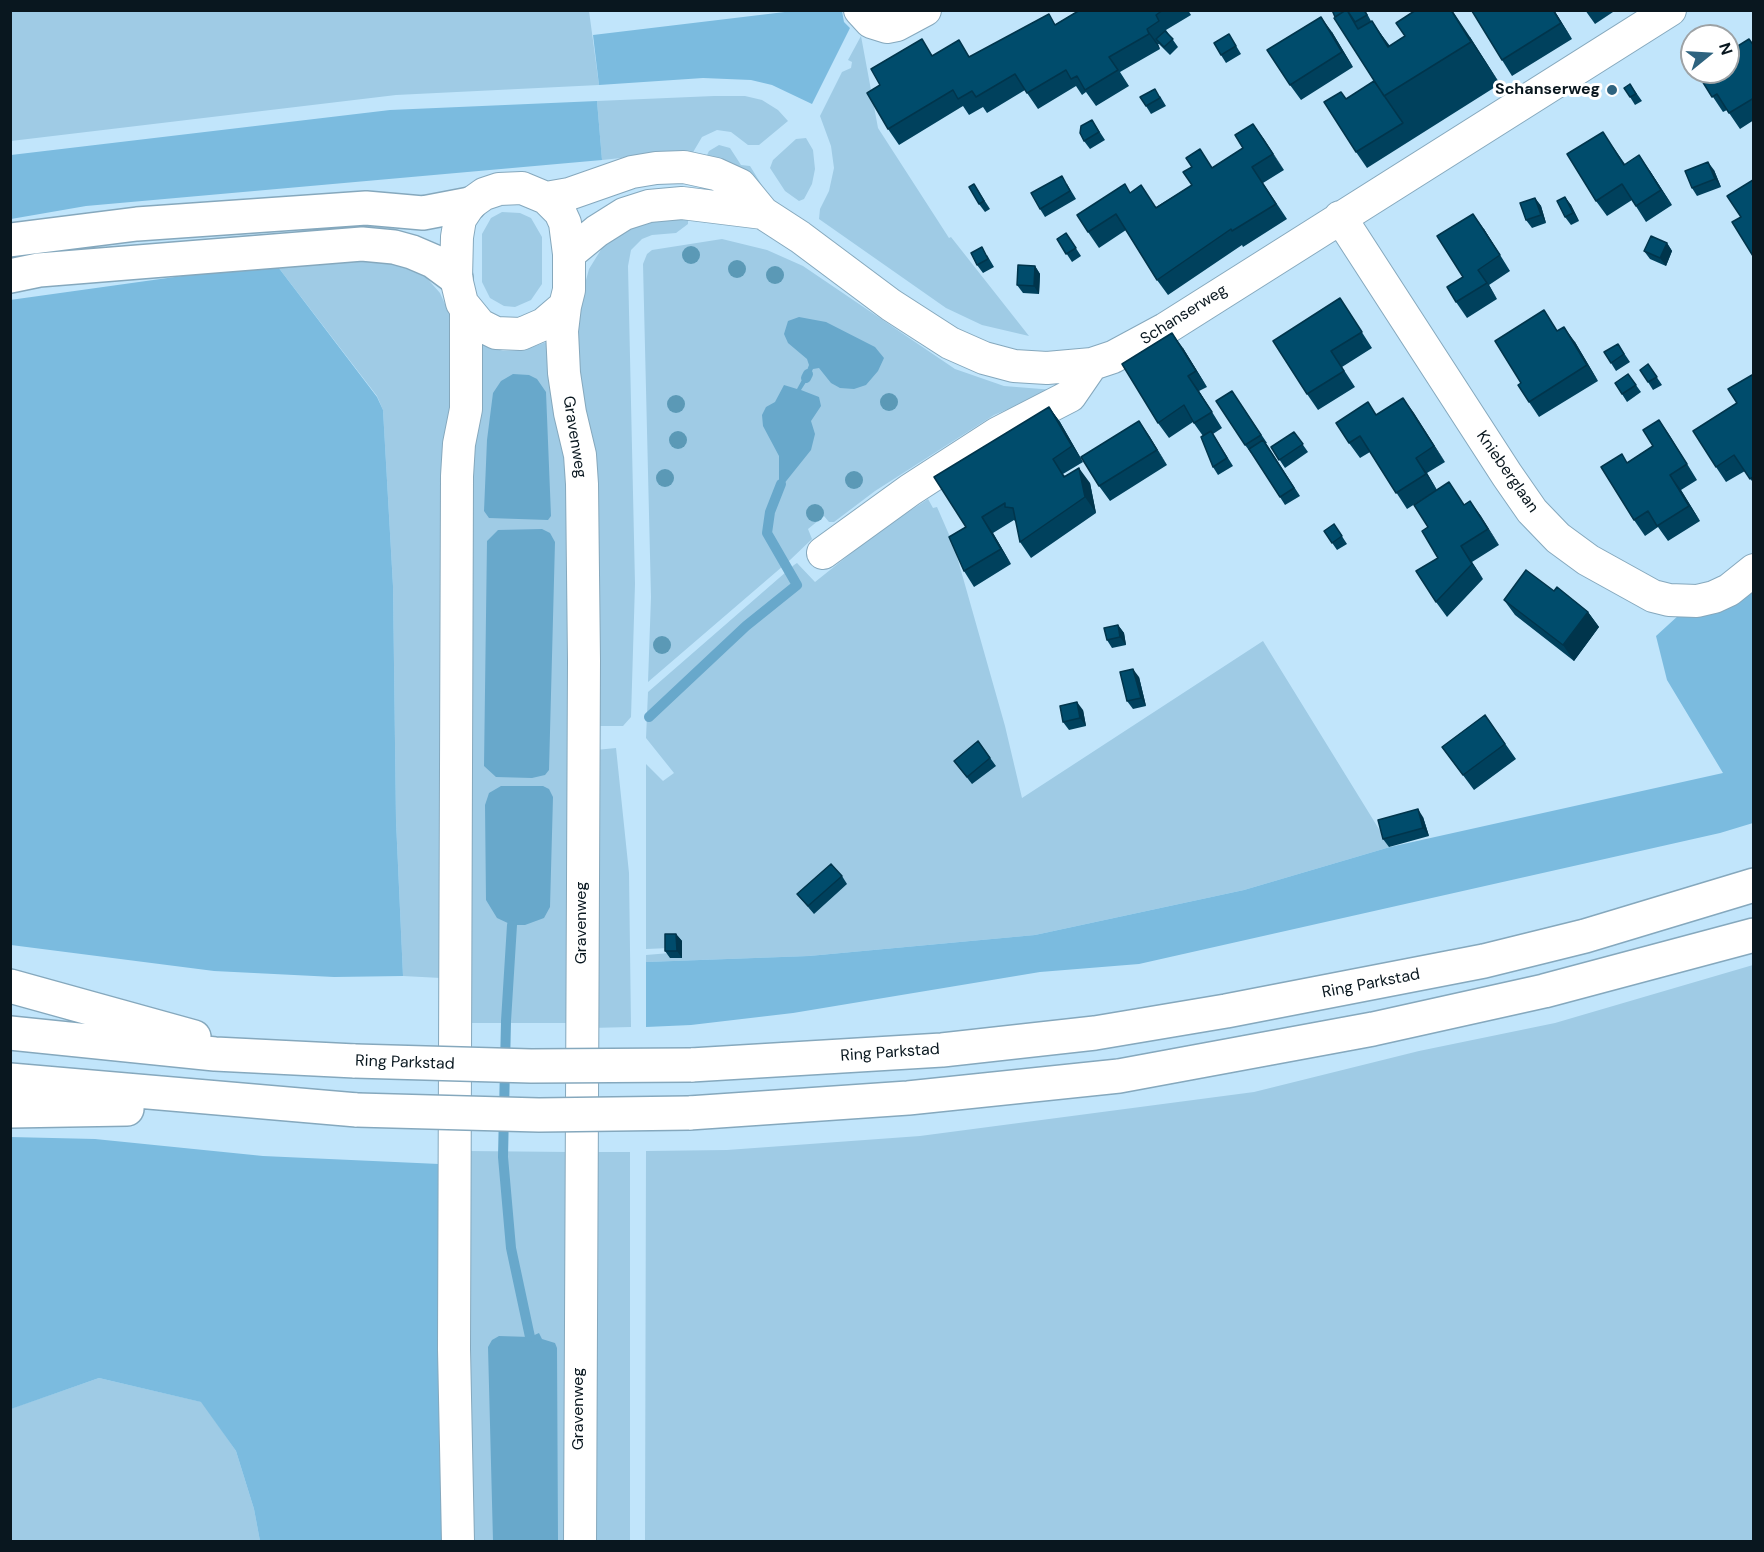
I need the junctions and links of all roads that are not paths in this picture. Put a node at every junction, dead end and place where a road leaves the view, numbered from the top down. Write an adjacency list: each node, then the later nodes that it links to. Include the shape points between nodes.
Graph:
1 (860, 10): 2 (street, via 871,22 887,27 897,26)
2 (925, 10)
3 (1670, 10): 7 (street, Schanserweg)
4 (546, 198): 5 (street, via 510,188 484,194); 6 (street, Schanserweg, via 632,172 684,166 741,185); 9 (street, via 565,223)
5 (470, 204): 8 (highway, via 423,213 366,208 137,224); 11 (street, via 458,228)
6 (763, 213): 9 (street, Schanserweg, via 682,203 649,206 624,214); 14 (street, Schanserweg, via 891,305 967,351 998,363 1028,367)
7 (1341, 217): 14 (street, Schanserweg, via 1165,329); 16 (street, Knieberglaan, via 1507,475 1532,511 1558,538 1588,561 1653,596 1669,600 1714,597)
8 (10, 240)
9 (569, 254): 12 (street)
10 (10, 276): 11 (highway, via 39,270 362,244 412,252)
11 (456, 278): 13 (street)
12 (565, 306): 13 (street, via 544,324 529,332 513,334 488,330); 26 (street, Gravenweg, via 564,373 580,454 583,543)
13 (466, 311): 25 (street, via 466,409 458,476 454,1349)
14 (1092, 364): 15 (street, via 1070,396 998,433)
15 (823, 553)
16 (1754, 570)
17 (1754, 885): 21 (highway, Ring Parkstad, bridge, via 1585,936 1484,961 1095,1033 942,1050 691,1065 531,1066)
18 (1754, 935): 23 (highway, bridge, via 1544,991 1373,1029 1119,1076 908,1098 689,1113 539,1115)
19 (10, 986): 21 (highway)
20 (10, 1033): 21 (highway, Ring Parkstad)
21 (265, 1057)
22 (10, 1080): 23 (highway)
23 (285, 1106): 24 (highway)
24 (10, 1112)
25 (458, 1542)
26 (580, 1542)

